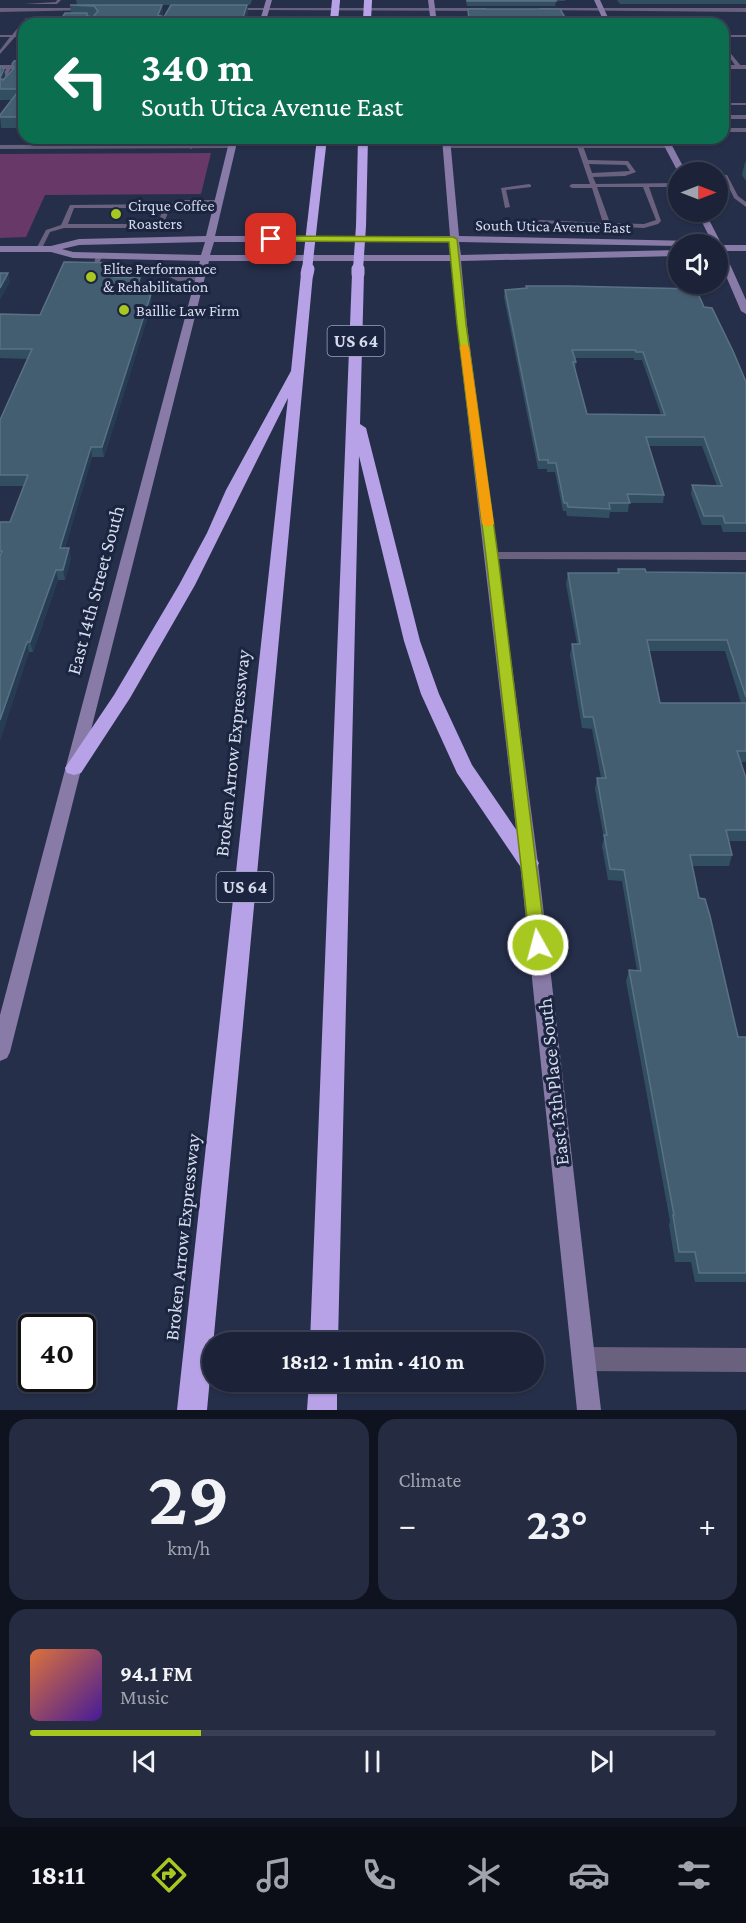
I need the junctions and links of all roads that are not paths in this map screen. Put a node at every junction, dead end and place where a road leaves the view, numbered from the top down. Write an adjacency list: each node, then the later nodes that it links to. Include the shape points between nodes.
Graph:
1 (59, 0): 7 (lane)
2 (268, 0): 12 (street)
3 (368, 0): 20 (highway, bridge)
4 (431, 0): 13 (street)
5 (597, 0): 16 (street)
6 (336, 1): 19 (highway, bridge)
7 (27, 2): 9 (lane)
8 (0, 10): 9 (street)
9 (21, 10): 10 (street)
10 (101, 10)
11 (216, 10): 12 (street)
12 (266, 10): 13 (street); 18 (street)
13 (432, 10): 14 (street); 21 (street)
14 (492, 10)
15 (527, 10): 16 (street)
16 (601, 10): 17 (street); 22 (street)
17 (746, 10)
18 (264, 18)
19 (333, 18)
20 (369, 18)
21 (433, 18)
22 (605, 18)
23 (18, 31): 25 (lane)
24 (0, 36): 25 (lane)
25 (12, 36): 26 (lane); 30 (lane)
26 (18, 36)
27 (729, 36): 28 (lane)
28 (746, 36)
29 (729, 52): 34 (lane)
30 (0, 53)
31 (0, 67): 32 (street)
32 (10, 67): 33 (street); 35 (lane, via 4,76 12,76)
33 (18, 67)
34 (743, 67)
35 (6, 88)
36 (729, 104): 37 (lane)
37 (746, 104)
38 (729, 117): 39 (lane)
39 (746, 117)
40 (729, 130): 41 (lane)
41 (746, 130)
42 (56, 144): 54 (lane)
43 (192, 144): 55 (lane)
44 (216, 144): 55 (street)
45 (233, 144): 65 (street, East 14th Street South)
46 (321, 144): 87 (highway, Broken Arrow Expressway / US 64, bridge)
47 (363, 144): 88 (highway, US 64, bridge)
48 (446, 144): 73 (street, East 13th Place South)
49 (513, 144): 52 (street)
50 (623, 144): 52 (street)
51 (667, 144): 57 (street)
52 (580, 146): 56 (lane)
53 (0, 147): 54 (street)
54 (54, 147): 55 (street)
55 (191, 147)
56 (586, 162): 58 (lane); 58 (lane, via 620,161 628,163 633,172)
57 (677, 162)
58 (590, 175): 60 (lane)
59 (728, 182): 67 (lane)
60 (594, 185): 61 (lane); 64 (lane); 70 (lane)
61 (645, 185): 62 (lane); 70 (lane, via 659,220 644,226)
62 (668, 185)
63 (529, 186): 68 (lane, via 503,189)
64 (572, 186)
65 (219, 202): 66 (lane); 72 (street, East 14th Street South)
66 (166, 206): 71 (lane, via 72,206); 71 (lane, via 160,226)
67 (746, 206)
68 (507, 207)
69 (540, 222): 70 (lane)
70 (607, 224)
71 (64, 226): 78 (lane, via 48,231)
72 (210, 239): 73 (street, South Utica Avenue East); 79 (street, South Utica Avenue East, via 79,242); 82 (street, East 14th Street South)
73 (453, 239): 74 (street, South Utica Avenue East); 83 (street, East 13th Place South)
74 (668, 243)
75 (728, 247): 76 (street)
76 (746, 248)
77 (0, 249): 78 (street, South Utica Avenue East)
78 (39, 249): 79 (street, South Utica Avenue East)
79 (51, 249): 81 (street, South Utica Avenue East)
80 (668, 254): 83 (street, South Utica Avenue East)
81 (99, 256): 82 (street, South Utica Avenue East); 85 (lane, via 95,266 164,272 178,279)
82 (205, 258): 83 (street, South Utica Avenue East); 85 (street, East 14th Street South)
83 (455, 258): 89 (street, East 13th Place South)
84 (728, 271): 86 (street)
85 (200, 278): 91 (street, East 14th Street South)
86 (746, 311)
87 (299, 365): 91 (highway, via 187,585 121,698); 98 (highway, Broken Arrow Expressway / US 64)
88 (354, 409): 92 (highway, via 412,641 430,694 464,768); 94 (highway, US 64)
89 (492, 556): 90 (street); 92 (street, East 13th Place South)
90 (746, 556)
91 (74, 768): 93 (street, East 14th Street South)
92 (529, 863): 95 (street, East 13th Place South)
93 (0, 1052)
94 (324, 1332)
95 (584, 1359): 96 (street); 100 (street, East 13th Place South)
96 (746, 1360)
97 (323, 1392): 99 (highway)
98 (192, 1410)
99 (322, 1410)
100 (589, 1410)

